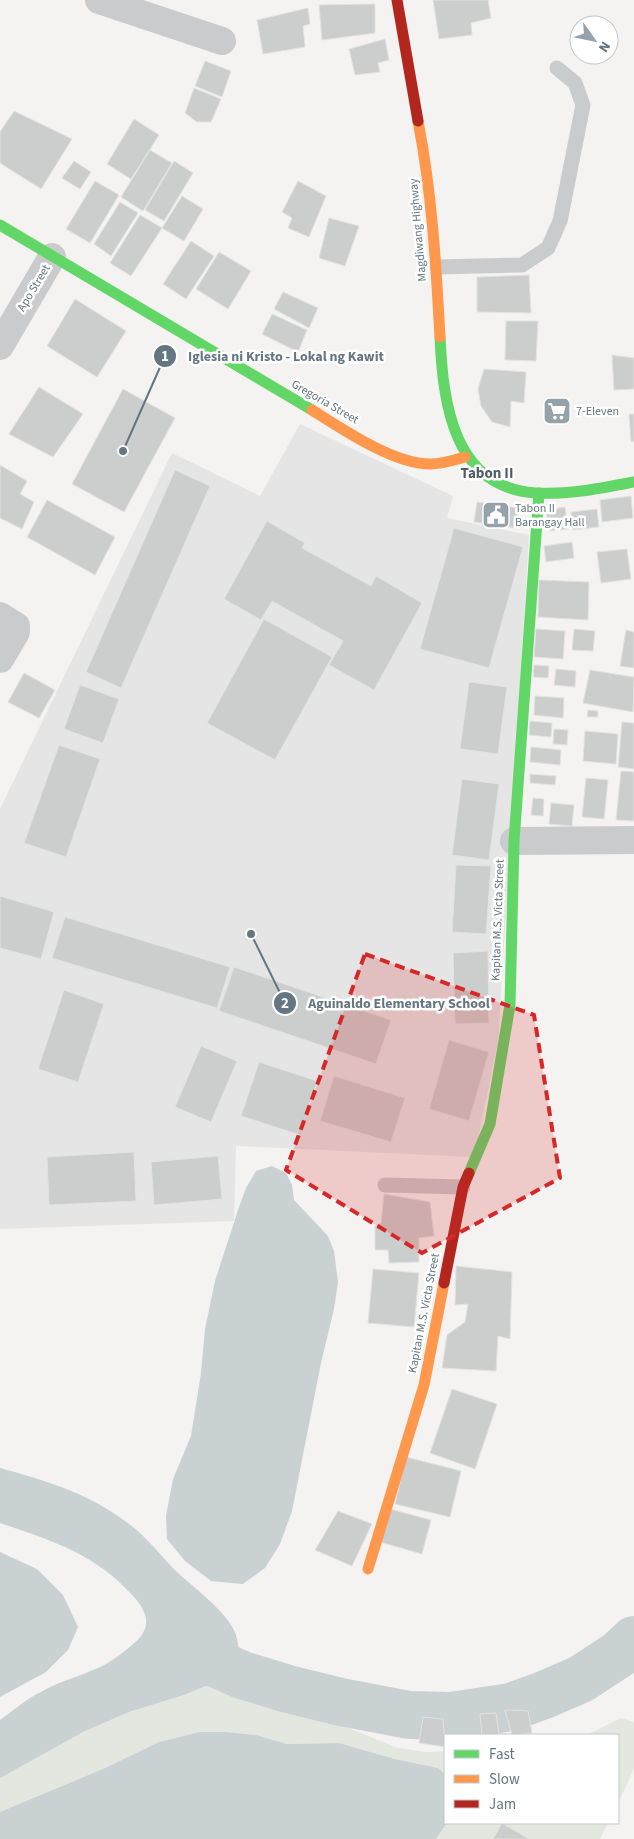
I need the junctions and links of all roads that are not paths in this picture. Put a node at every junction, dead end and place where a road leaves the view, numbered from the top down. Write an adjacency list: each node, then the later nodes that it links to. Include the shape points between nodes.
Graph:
1 (99, 0): 3 (street)
2 (397, 0): 7 (street, Magdiwang Highway, via 428,174)
3 (222, 42)
4 (557, 68): 7 (lane, via 575,83 583,105 560,221 548,248 522,265)
5 (0, 226): 6 (street, Gregoria Street)
6 (52, 257): 8 (street, Apo Street); 9 (street, Gregoria Street, via 326,420 393,454 425,465)
7 (437, 267): 9 (street, Magdiwang Highway, via 442,365 450,420)
8 (0, 346)
9 (466, 457): 11 (street, via 473,466 504,487)
10 (634, 482): 11 (street)
11 (539, 493): 15 (street, Kapitan M.S. Victa Street)
12 (0, 616): 13 (street, via 16,626 16,632)
13 (0, 659)
14 (634, 840): 15 (street)
15 (514, 841): 17 (street, Kapitan M.S. Victa Street, via 510,1006 490,1124)
16 (384, 1184): 17 (lane)
17 (463, 1187): 18 (street, Kapitan M.S. Victa Street, via 424,1385)
18 (368, 1569)

